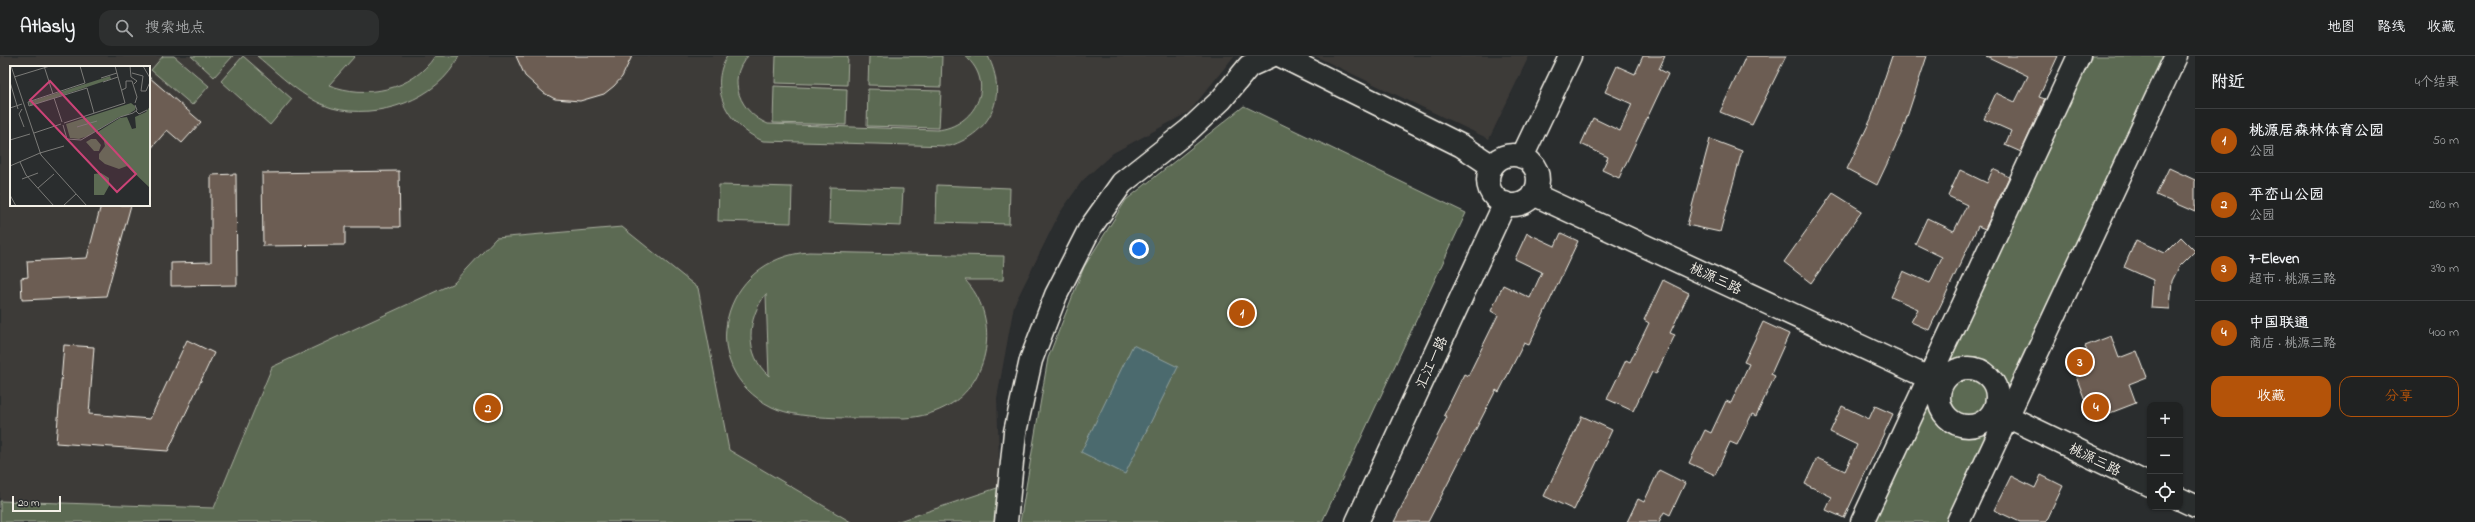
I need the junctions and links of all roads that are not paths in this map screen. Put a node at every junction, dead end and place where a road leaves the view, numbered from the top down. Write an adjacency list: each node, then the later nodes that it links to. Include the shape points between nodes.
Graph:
1 (1271, 56): 15 (street, via 1249,66 1221,100 1189,130 1122,183 1090,228 1056,295 1031,360 1015,432)
2 (1281, 56): 7 (street, via 1462,146)
3 (1570, 56): 6 (street)
4 (2079, 56): 10 (street)
5 (2176, 56): 11 (street)
6 (1522, 157): 7 (street, via 1509,155); 8 (street, via 1534,166 1537,172 1538,180)
7 (1492, 166): 9 (street, via 1488,180 1490,188 1498,200)
8 (1533, 194): 9 (street, via 1521,204); 10 (street, 桃源三路)
9 (1505, 203): 16 (street, 汇江一路)
10 (1936, 381): 11 (street, via 1956,370 1966,368 1984,372 1996,387); 11 (street, via 1942,412 1957,424 1976,425); 17 (street)
11 (2001, 413): 12 (street, 桃源三路); 18 (street)
12 (2147, 484)
13 (2183, 500): 14 (street)
14 (2195, 506)
15 (1006, 522)
16 (1357, 522)
17 (1862, 522)
18 (1958, 522)

